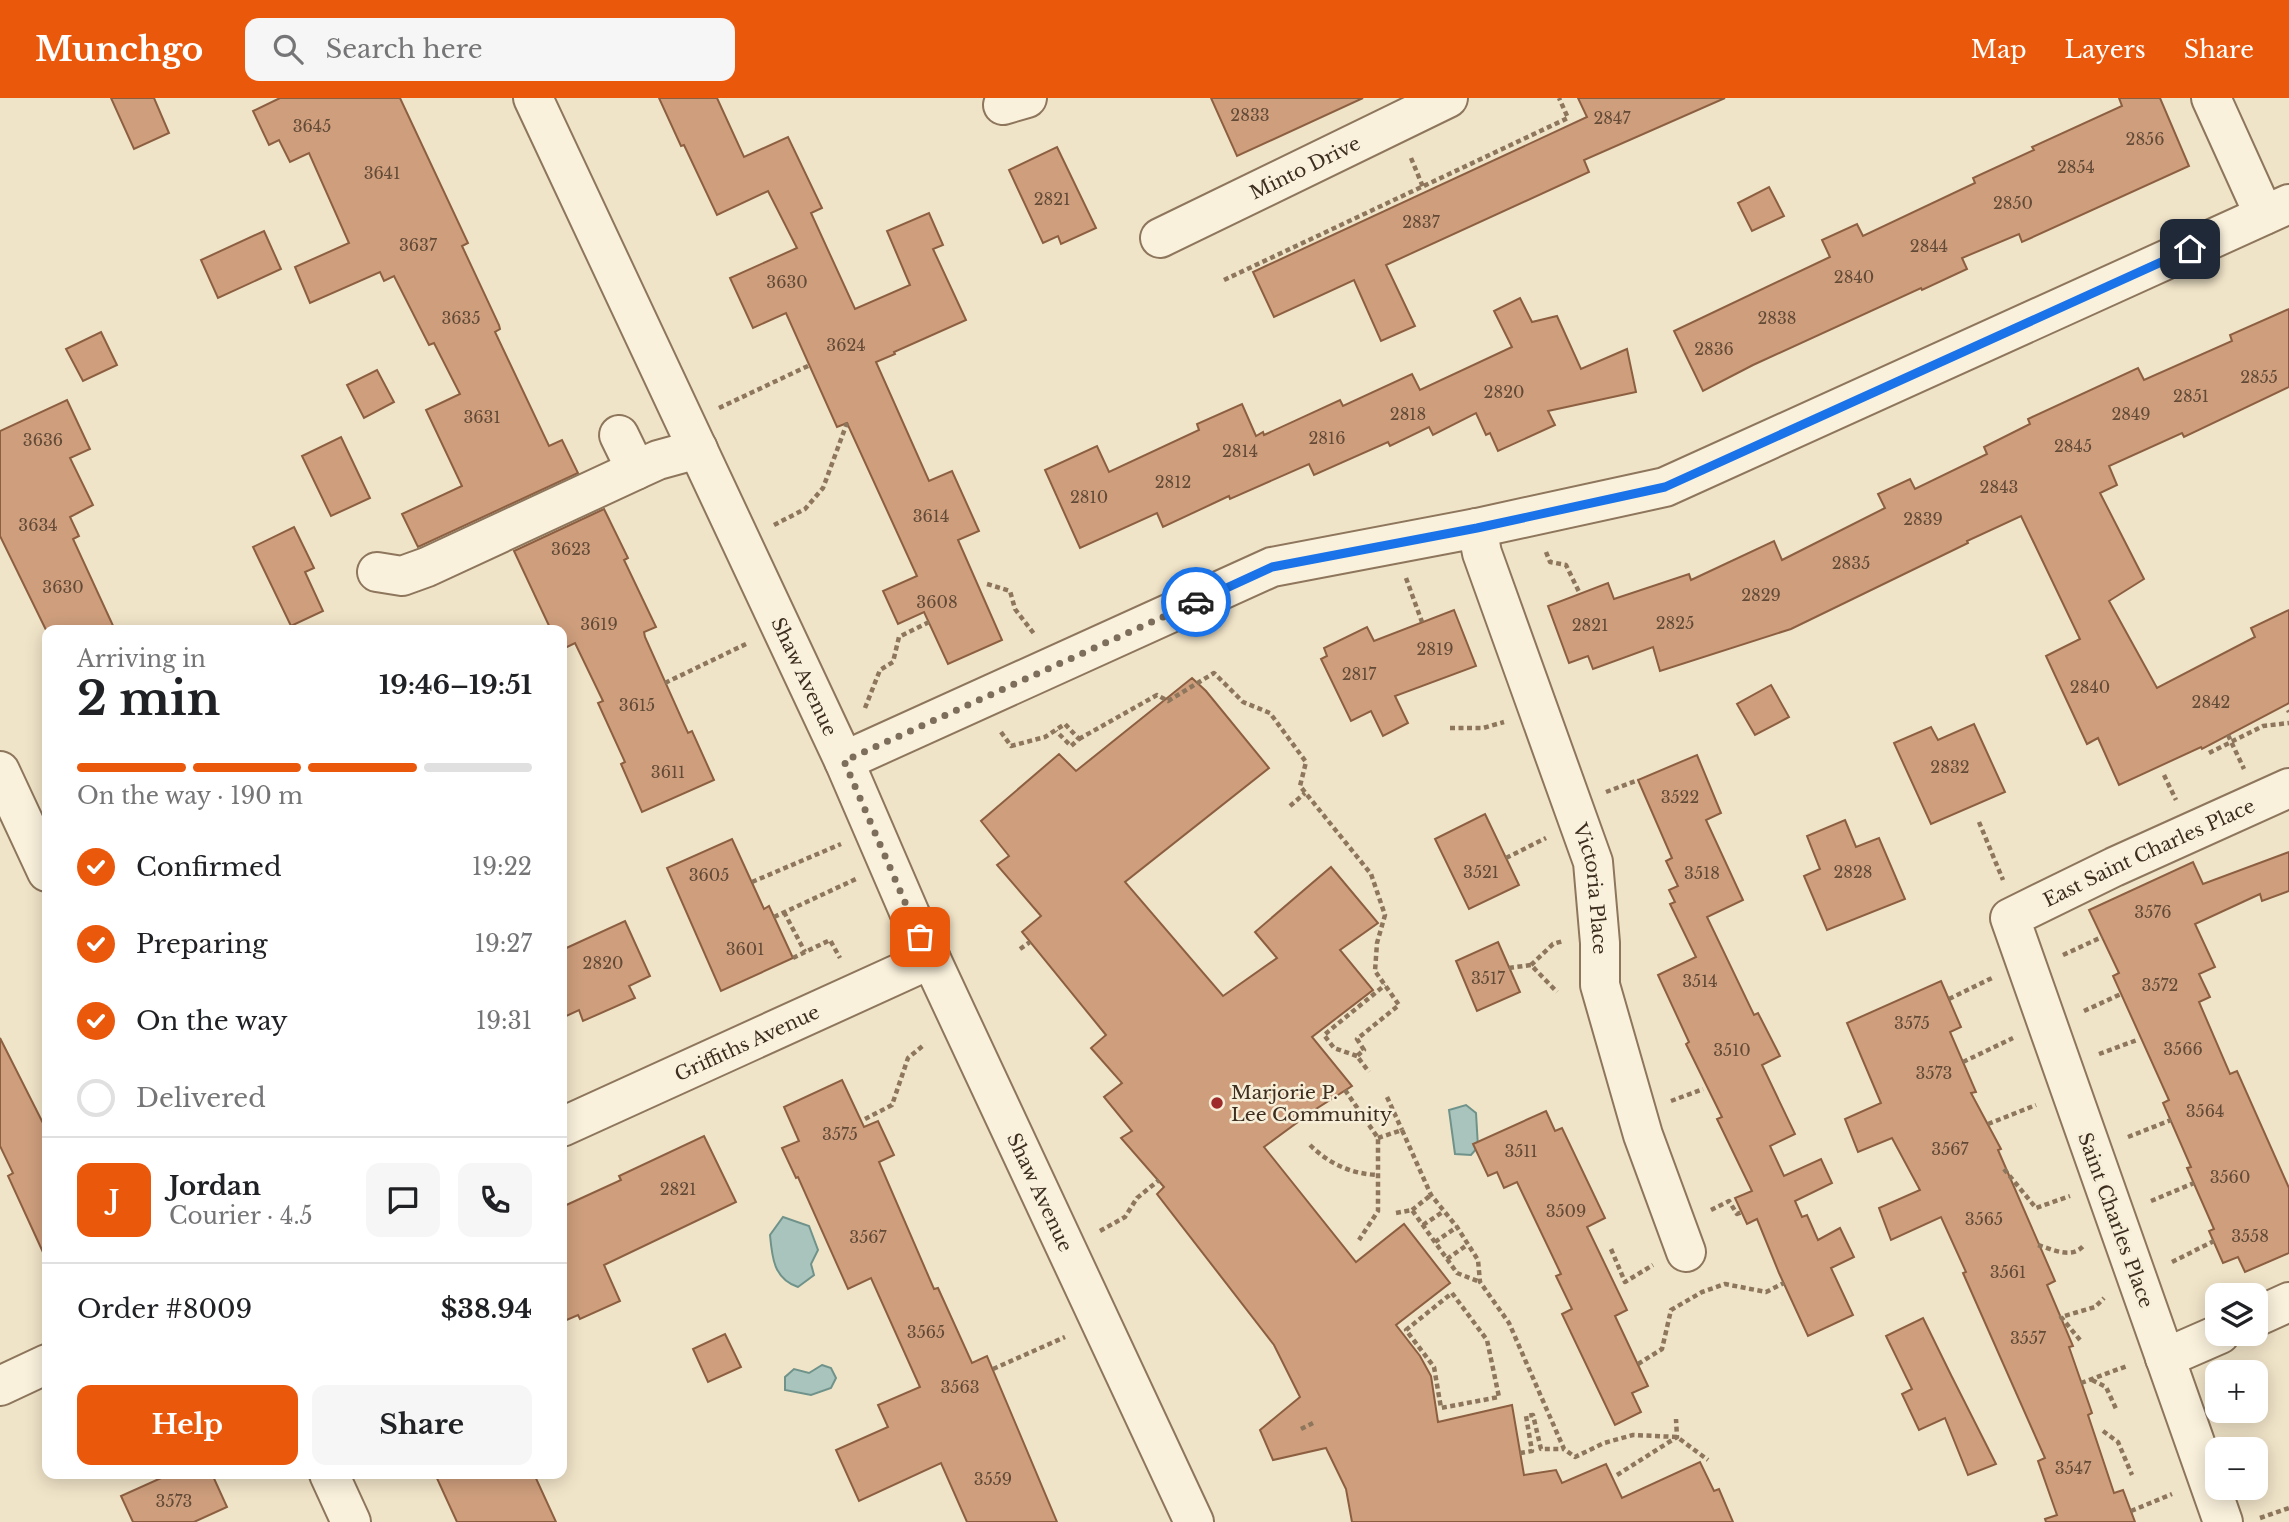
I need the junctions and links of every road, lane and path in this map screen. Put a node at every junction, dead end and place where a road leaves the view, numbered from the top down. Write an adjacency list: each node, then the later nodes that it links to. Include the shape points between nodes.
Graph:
1 (533, 98): 13 (street, Shaw Avenue)
2 (1448, 98): 8 (street, Minto Drive)
3 (1559, 98): 6 (path, via 1568,118)
4 (2211, 98): 7 (street)
5 (1410, 157): 6 (path)
6 (1423, 187): 9 (path)
7 (2277, 210): 16 (street, via 1665,487)
8 (1160, 238)
9 (1224, 280)
10 (810, 365): 13 (path)
11 (847, 423): 15 (path, via 823,488 805,509)
12 (620, 435): 14 (street)
13 (692, 436): 14 (street); 22 (street, Shaw Avenue)
14 (636, 470): 18 (street, via 427,567 402,576)
15 (768, 528)
16 (1477, 528): 35 (street, via 1272,567); 114 (street, Victoria Place, via 1593,862 1600,985)
17 (1542, 542): 20 (path, via 1550,562 1566,565)
18 (377, 572)
19 (987, 584): 23 (path, via 1010,592 1015,609)
20 (1580, 594)
21 (929, 622): 25 (path, via 899,637 894,662 880,670)
22 (782, 629): 24 (path); 35 (street, Shaw Avenue)
23 (1039, 640)
24 (665, 683)
25 (860, 719)
26 (1507, 721): 29 (path)
27 (2289, 723): 33 (path, via 2263,726)
28 (996, 725): 30 (path, via 1010,746)
29 (1450, 728)
30 (1056, 731): 32 (path, via 1071,746); 32 (path, via 1065,724)
31 (2228, 735): 33 (path)
32 (1079, 739): 41 (path, via 1157,695 1168,701 1214,673 1243,702 1269,713 1306,762 1300,786)
33 (2231, 742): 34 (path); 37 (path)
34 (2209, 753)
35 (844, 761): 46 (street, Shaw Avenue)
36 (0, 771): 49 (street)
37 (2245, 771)
38 (2164, 775): 44 (path)
39 (1638, 780): 42 (path)
40 (2289, 788): 52 (street, East Saint Charles Place, via 2125,862)
41 (1305, 793): 43 (path); 67 (path, via 1371,874 1385,915 1375,971)
42 (1597, 796)
43 (1290, 806)
44 (2181, 811)
45 (1979, 822): 52 (path)
46 (873, 826): 50 (street, Shaw Avenue); 51 (path, via 840,845)
47 (1547, 838): 48 (path)
48 (1506, 858)
49 (42, 861)
50 (889, 862): 53 (path); 63 (street, Shaw Avenue)
51 (751, 882)
52 (2008, 903): 95 (street, Saint Charles Place)
53 (784, 912): 54 (path); 59 (path)
54 (774, 917)
55 (2102, 937): 60 (path)
56 (1564, 941): 64 (path, via 1553,944)
57 (1030, 942): 58 (path)
58 (1020, 949)
59 (805, 952): 61 (path); 62 (path, via 830,940)
60 (2063, 955)
61 (793, 958)
62 (840, 958)
63 (931, 959): 87 (street, Griffiths Avenue); 150 (street, Shaw Avenue)
64 (1531, 965): 65 (path); 68 (path)
65 (1509, 968)
66 (1993, 978): 70 (path)
67 (1385, 985): 76 (path, via 1399,1005 1357,1040 1364,1050); 76 (path, via 1324,1035 1334,1048)
68 (1557, 992)
69 (2121, 994): 71 (path)
70 (1949, 999)
71 (2083, 1012)
72 (2014, 1037): 77 (path)
73 (2137, 1040): 75 (path)
74 (925, 1044): 84 (path, via 908,1058 892,1105)
75 (2099, 1055)
76 (1357, 1056): 78 (path)
77 (1963, 1062)
78 (1369, 1072)
79 (1703, 1089): 83 (path)
80 (1345, 1090): 89 (path)
81 (1387, 1097): 88 (path)
82 (2038, 1104): 86 (path)
83 (1661, 1105)
84 (865, 1119)
85 (2171, 1120): 90 (path)
86 (1988, 1124)
87 (567, 1125)
88 (1402, 1130): 89 (path); 97 (path)
89 (1378, 1138): 93 (path)
90 (2128, 1138)
91 (1310, 1144): 93 (path, via 1325,1160)
92 (2004, 1169): 95 (path, via 2036,1208)
93 (1378, 1175): 108 (path, via 1378,1211)
94 (1159, 1180): 107 (path, via 1137,1198 1125,1217)
95 (2102, 1183): 106 (street, Saint Charles Place)
96 (2194, 1184): 98 (path)
97 (1431, 1195): 99 (path); 100 (path)
98 (2151, 1200)
99 (1412, 1210): 103 (path); 104 (path)
100 (1444, 1211): 104 (path); 105 (path)
101 (1709, 1211): 102 (path, via 1729,1201 1737,1214)
102 (1742, 1212)
103 (1396, 1213)
104 (1423, 1225): 110 (path)
105 (1457, 1227): 110 (path); 111 (path)
106 (2119, 1228): 112 (path, via 2066,1254); 125 (street, Saint Charles Place)
107 (1096, 1234)
108 (1359, 1240)
109 (2214, 1241): 116 (path)
110 (1435, 1242): 115 (path)
111 (1467, 1245): 115 (path); 117 (path, via 1478,1260)
112 (2038, 1245)
113 (1611, 1249): 114 (path, via 1625,1282)
114 (1673, 1257)
115 (1447, 1259): 117 (path, via 1457,1273)
116 (2172, 1262)
117 (1480, 1282): 139 (path, via 1508,1323)
118 (1784, 1283): 126 (path, via 1766,1292 1725,1284 1702,1292 1671,1310 1662,1349)
119 (2106, 1294): 123 (path, via 2095,1307 2061,1317)
120 (2289, 1302): 121 (street)
121 (2268, 1312)
122 (1069, 1335): 129 (path)
123 (2080, 1340)
124 (2205, 1340): 125 (street)
125 (2148, 1361): 130 (path); 148 (street, Saint Charles Place)
126 (1638, 1364)
127 (42, 1366): 132 (street)
128 (1433, 1367): 128 (path, via 1406,1330 1452,1293 1487,1340 1499,1397 1441,1408)
129 (993, 1369)
130 (2092, 1379): 131 (path); 133 (path, via 2106,1387)
131 (2081, 1383)
132 (0, 1386)
133 (2118, 1411)
134 (1676, 1419): 138 (path)
135 (1313, 1423): 136 (path)
136 (1301, 1429)
137 (2104, 1431): 143 (path, via 2118,1442)
138 (1677, 1437): 139 (path, via 1633,1435 1575,1457); 141 (path); 142 (path)
139 (1564, 1450): 140 (path, via 1541,1448 1533,1415 1526,1416 1532,1451)
140 (1520, 1453)
141 (1708, 1460)
142 (1617, 1475)
143 (2132, 1475)
144 (331, 1479): 149 (street)
145 (2176, 1492): 147 (path)
146 (2289, 1508): 148 (path)
147 (2131, 1511)
148 (2241, 1520)
149 (351, 1522)
150 (1194, 1522)

